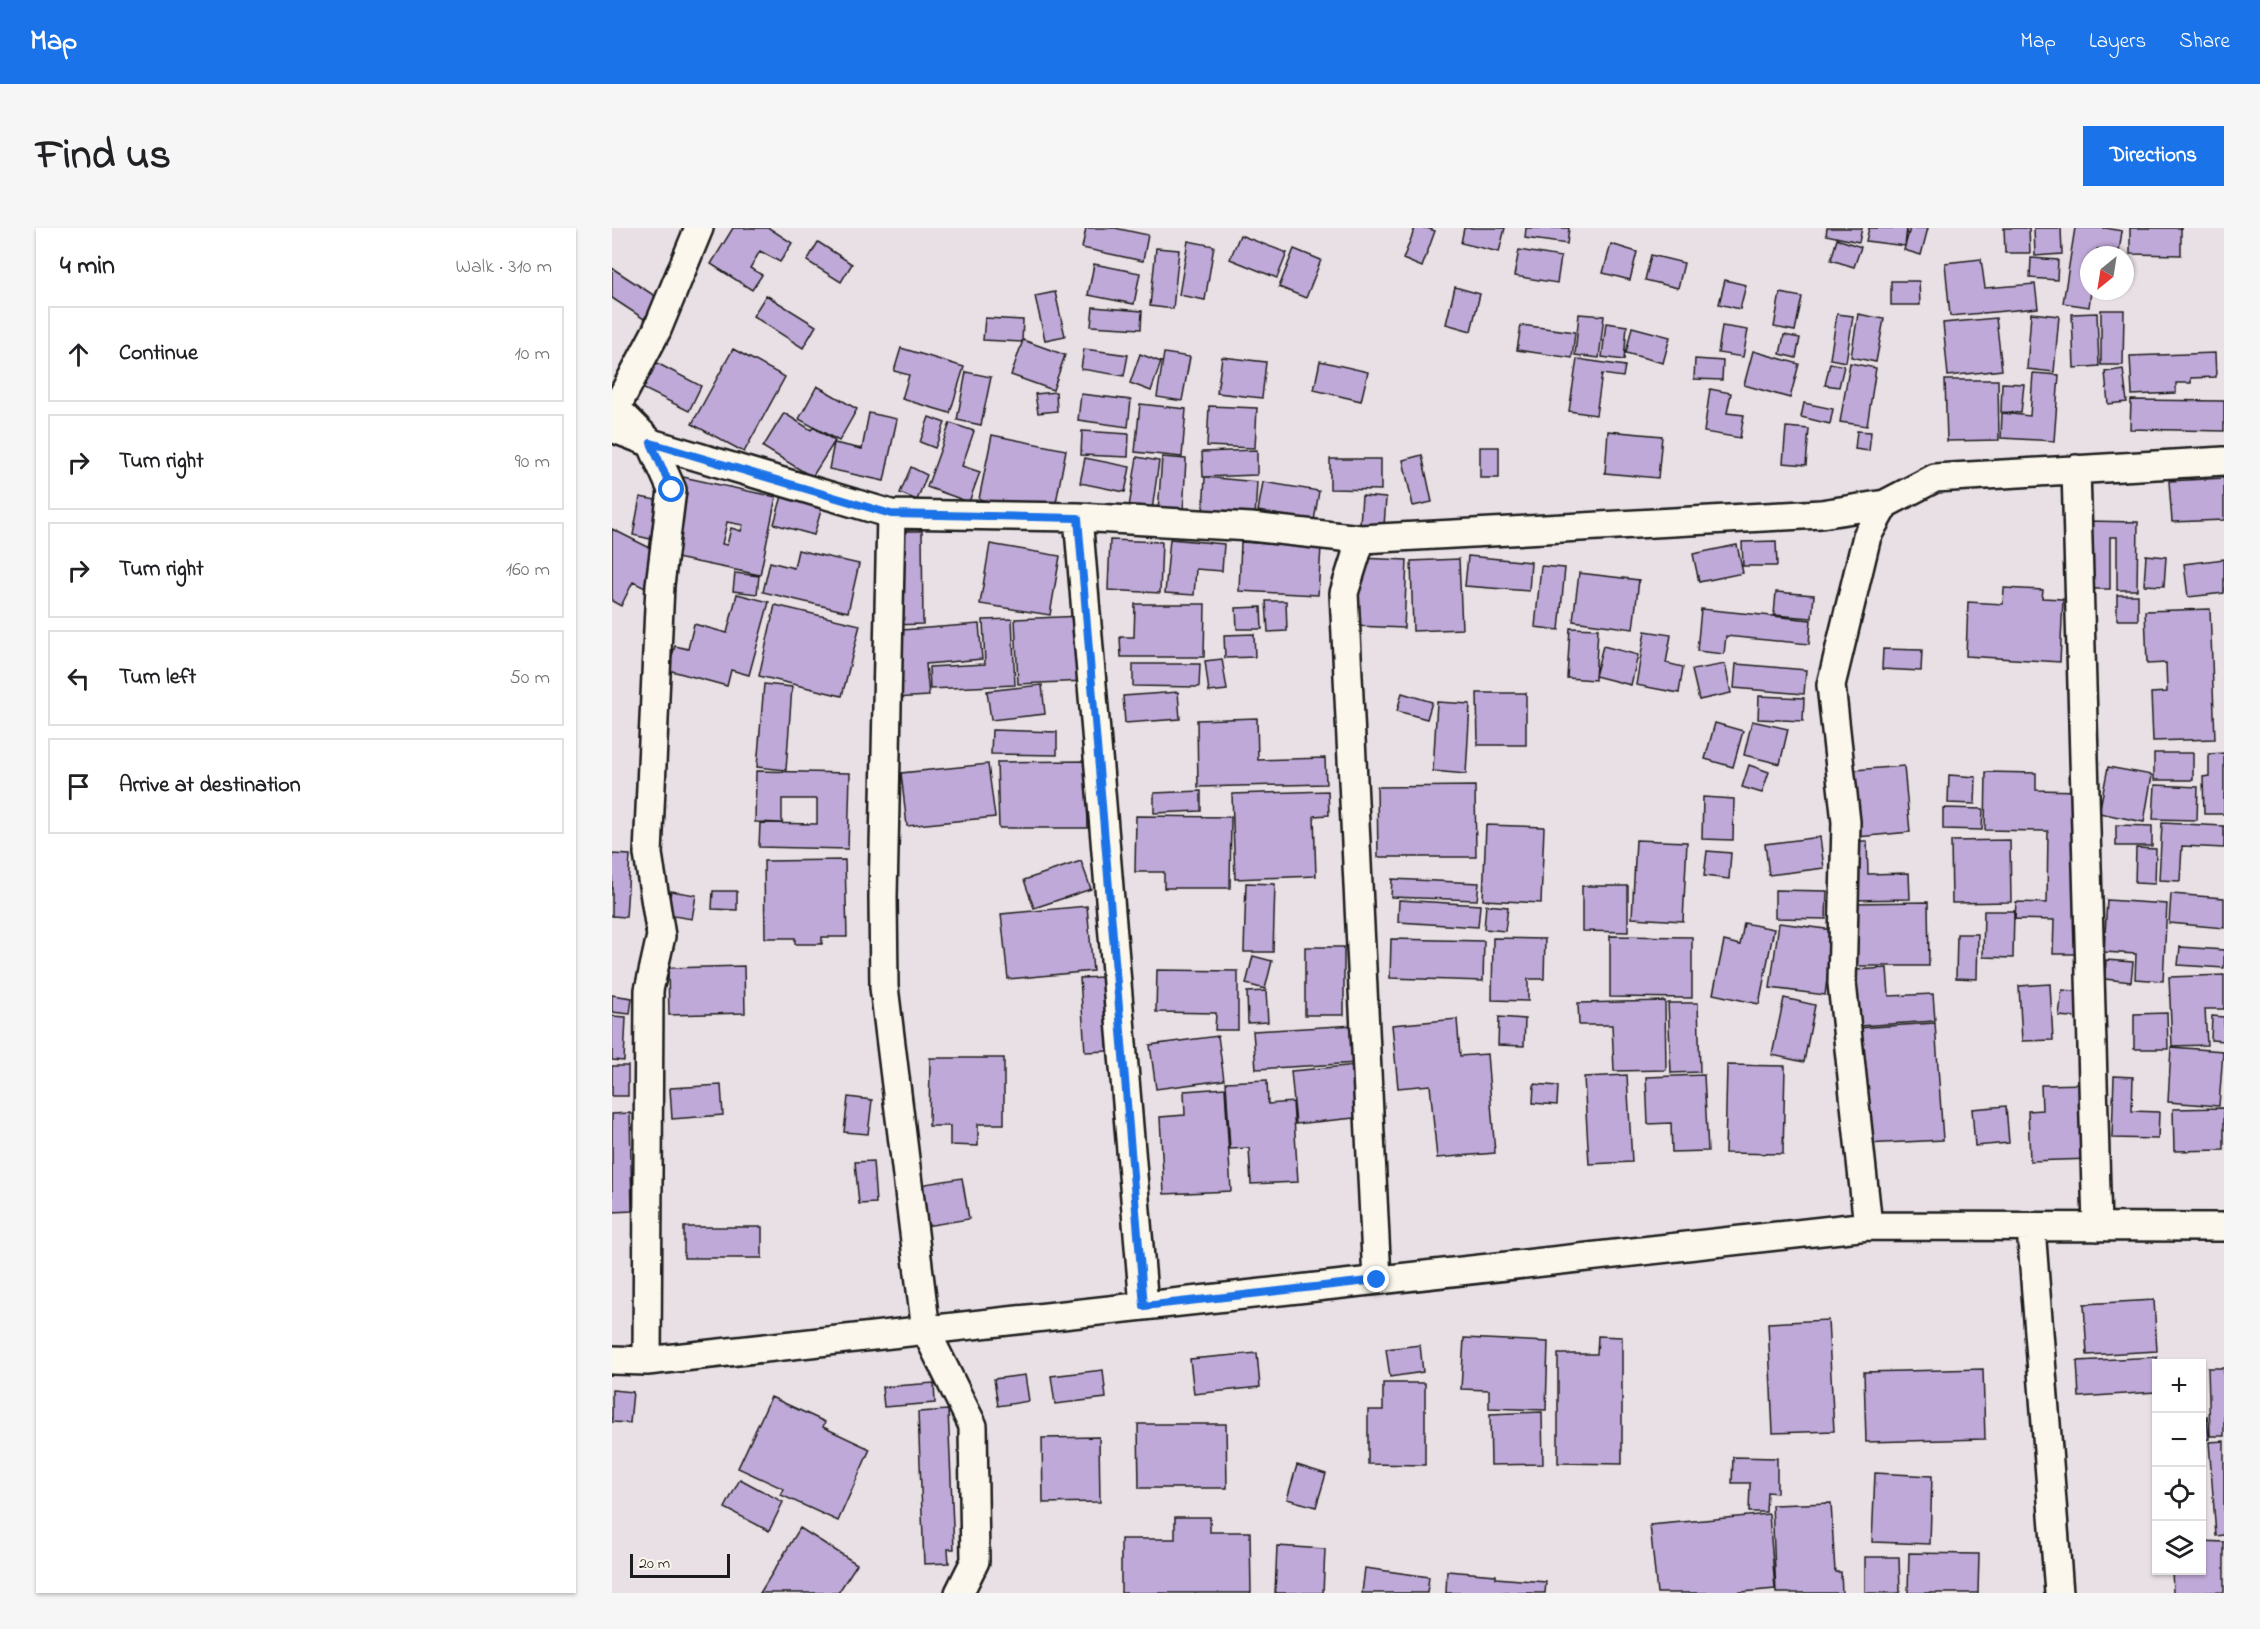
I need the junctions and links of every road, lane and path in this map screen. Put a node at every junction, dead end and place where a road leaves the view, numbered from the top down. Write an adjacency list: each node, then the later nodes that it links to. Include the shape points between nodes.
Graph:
1 (699, 228): 3 (street, via 657,330 616,408)
2 (612, 428): 3 (street)
3 (651, 443): 7 (street); 18 (street, via 672,490 660,585 648,854 661,936 649,990)
4 (2224, 461): 5 (street)
5 (2076, 469): 6 (street, via 1935,478); 11 (street)
6 (1885, 504): 9 (street, via 1821,514); 10 (street, via 1867,536 1831,686 1846,822 1842,983)
7 (891, 514): 8 (street); 16 (street, via 884,987)
8 (1078, 518): 9 (street, via 1251,527); 15 (street)
9 (1361, 539): 14 (street, via 1344,593)
10 (1868, 1226): 13 (street); 14 (street)
11 (2097, 1227): 12 (street); 13 (street)
12 (2224, 1227)
13 (2031, 1228): 20 (street)
14 (1377, 1280): 15 (street)
15 (1144, 1306): 16 (street)
16 (926, 1330): 18 (street); 19 (street, via 973,1426 975,1561)
17 (612, 1360): 18 (street)
18 (647, 1361)
19 (959, 1593)
20 (2059, 1593)

